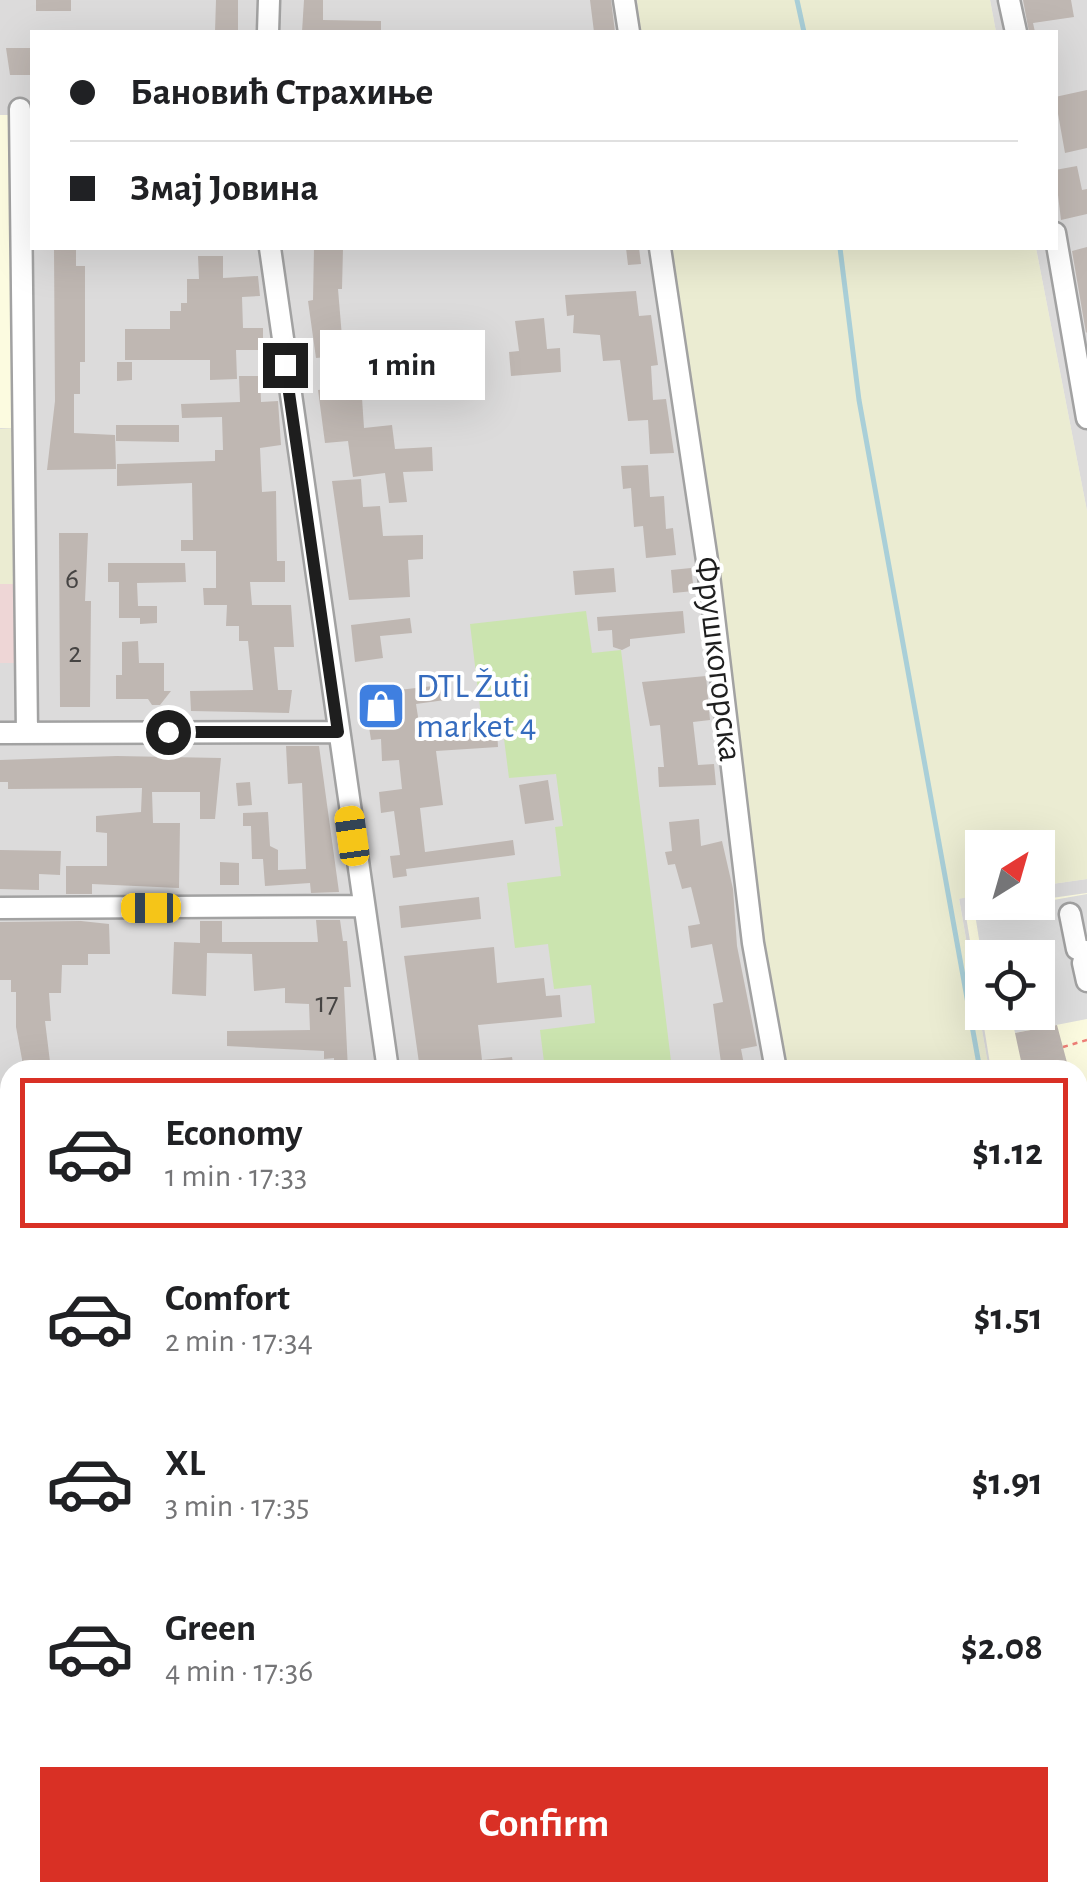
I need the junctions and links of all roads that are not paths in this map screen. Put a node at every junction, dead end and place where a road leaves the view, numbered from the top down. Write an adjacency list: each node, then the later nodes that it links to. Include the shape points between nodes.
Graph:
1 (269, 0): 4 (street)
2 (624, 0): 5 (street)
3 (1010, 0): 6 (street)
4 (268, 30)
5 (629, 30)
6 (1016, 30)
7 (18, 109): 14 (street)
8 (270, 250): 12 (street)
9 (660, 250): 21 (street, Фрушкогорска)
10 (1058, 250): 11 (street)
11 (1087, 418)
12 (338, 732): 14 (street); 15 (street)
13 (0, 733): 14 (street)
14 (26, 733)
15 (362, 906): 16 (street); 20 (street)
16 (0, 908)
17 (1070, 914): 18 (street)
18 (1082, 950): 19 (street)
19 (1087, 982)
20 (386, 1060)
21 (774, 1060)

